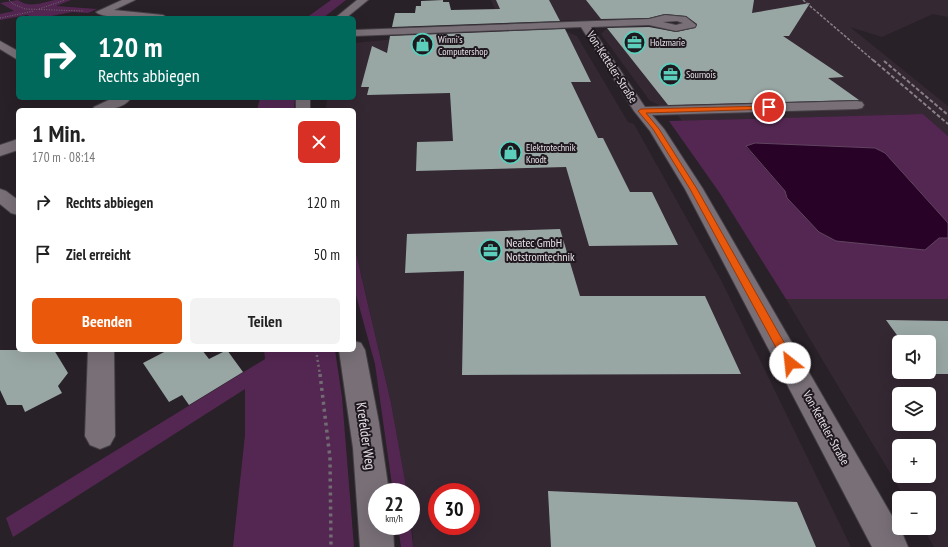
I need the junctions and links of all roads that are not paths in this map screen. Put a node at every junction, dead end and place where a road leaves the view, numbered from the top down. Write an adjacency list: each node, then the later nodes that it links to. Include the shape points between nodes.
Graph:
1 (130, 0): 3 (street, via 101,12)
2 (363, 0): 4 (street)
3 (142, 16)
4 (343, 16)
5 (649, 22): 6 (street, Von-Ketteler-Straße)
6 (584, 24): 7 (street, Von-Ketteler-Straße); 13 (street, Von-Ketteler-Straße)
7 (356, 33)
8 (0, 44): 9 (street)
9 (16, 55)
10 (112, 104): 12 (street)
11 (857, 105): 13 (street)
12 (127, 108)
13 (641, 111): 20 (street, Von-Ketteler-Straße, via 656,129 694,189)
14 (0, 195): 15 (street)
15 (16, 207)
16 (101, 352): 18 (street)
17 (352, 352): 19 (street, Krefelder Weg, via 376,508)
18 (100, 436)
19 (377, 547)
20 (891, 547)

